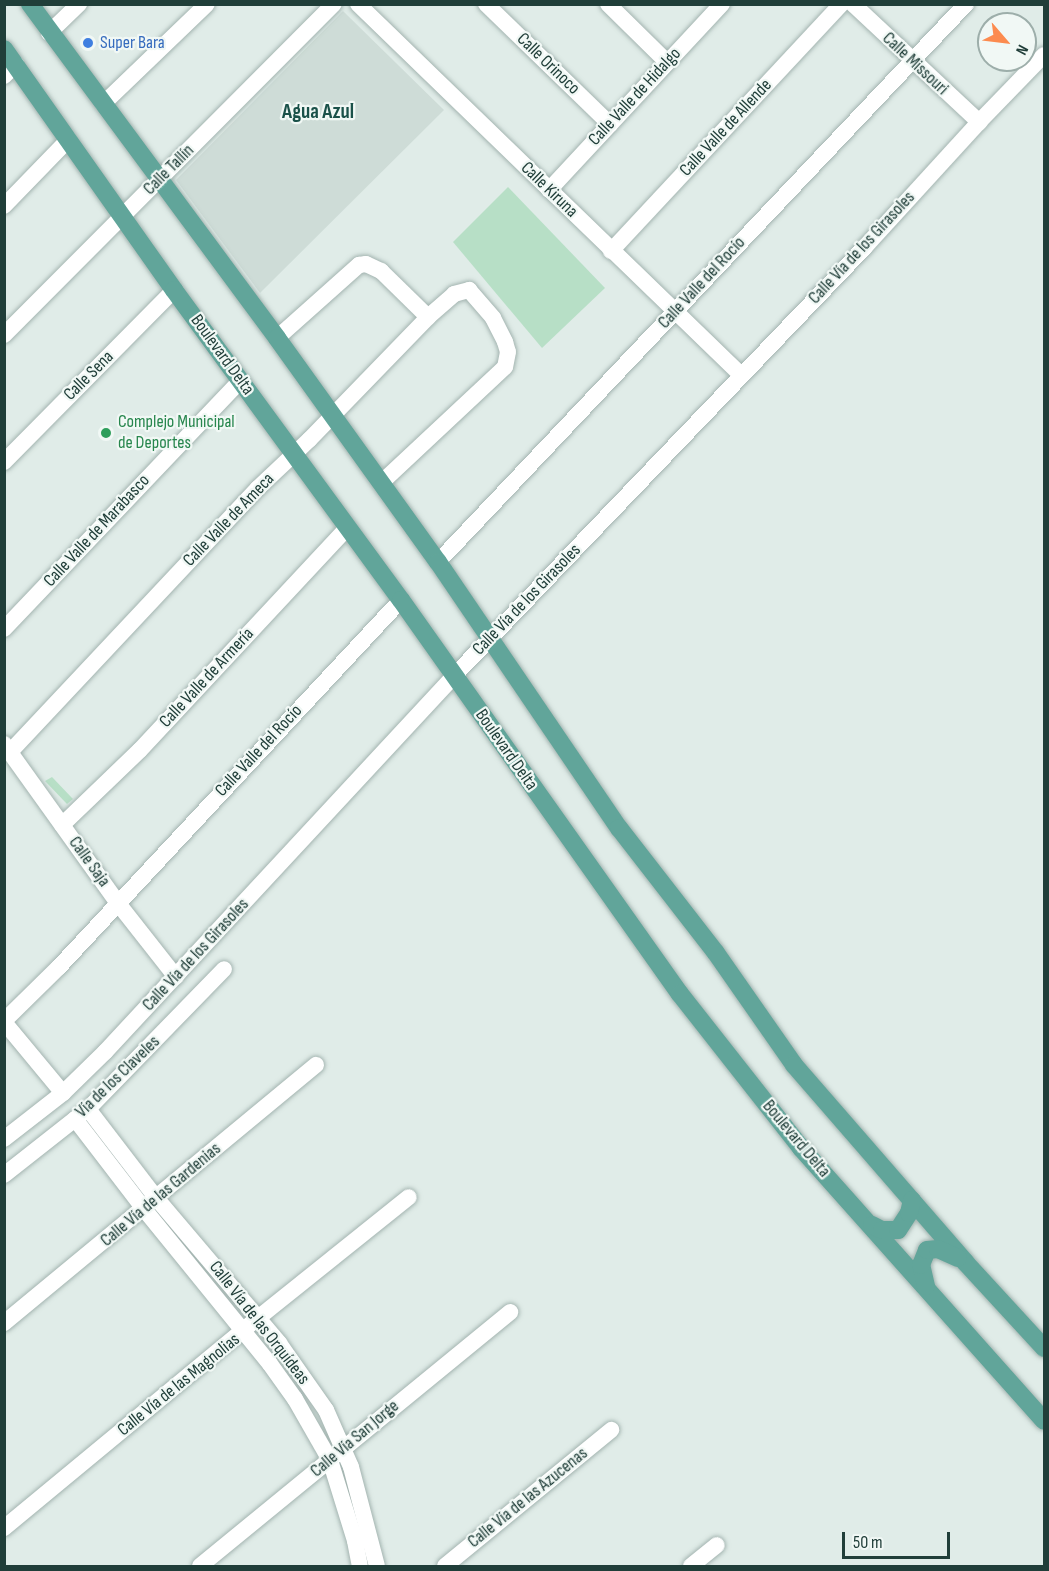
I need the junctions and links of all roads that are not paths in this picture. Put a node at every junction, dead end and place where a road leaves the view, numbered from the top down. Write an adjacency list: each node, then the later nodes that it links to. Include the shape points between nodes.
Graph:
1 (30, 4): 12 (main road)
2 (79, 4): 12 (street)
3 (207, 4): 18 (street)
4 (334, 4): 22 (street, Calle Tallín)
5 (358, 4): 23 (street, Calle Kiruna)
6 (486, 4): 20 (street, Calle Orinoco)
7 (608, 4): 15 (street)
8 (722, 4): 15 (street, Calle Valle de Hidalgo)
9 (842, 4): 26 (street, Calle Valle de Allende)
10 (853, 4): 16 (street, Calle Missouri)
11 (966, 4): 16 (street, Calle Valle del Rocío)
12 (50, 33): 18 (main road)
13 (4, 49): 17 (main road, Boulevard Delta)
14 (1044, 55): 19 (street, Calle Vía de los Girasoles)
15 (667, 62): 20 (street, Calle Valle de Hidalgo)
16 (912, 62): 19 (street, Calle Missouri); 28 (street, Calle Valle del Rocío)
17 (10, 70): 21 (main road, Boulevard Delta)
18 (103, 104): 22 (main road)
19 (979, 122): 32 (street, Calle Vía de los Girasoles)
20 (610, 124): 23 (street, Calle Valle de Hidalgo)
21 (69, 139): 24 (street); 25 (main road, Boulevard Delta)
22 (159, 179): 25 (street, Calle Tallín); 31 (main road)
23 (549, 190): 26 (street, Calle Kiruna)
24 (4, 206)
25 (124, 215): 27 (main road, Boulevard Delta); 30 (street, Calle Tallín)
26 (611, 251): 28 (street, Calle Kiruna)
27 (174, 290): 33 (main road, Boulevard Delta); 36 (street, Calle Sena)
28 (675, 312): 32 (street, Calle Kiruna); 39 (street, Calle Valle del Rocío)
29 (428, 317): 31 (street, via 372,266 359,265); 34 (street, Calle Valle de Ameca); 37 (street, Calle Valle de Ameca, via 454,294 469,290 493,318 508,352 505,366)
30 (4, 335)
31 (277, 338): 34 (main road)
32 (741, 375): 42 (street, Calle Vía de los Girasoles)
33 (240, 381): 35 (main road, Boulevard Delta); 41 (street, Calle Valle de Marabasco)
34 (331, 416): 35 (street, Calle Valle de Ameca); 37 (main road)
35 (294, 454): 38 (main road, Boulevard Delta); 44 (street, Calle Valle de Ameca)
36 (4, 462)
37 (381, 483): 39 (main road)
38 (348, 527): 40 (main road, Boulevard Delta); 45 (street, Calle Valle de Armería, via 140,750)
39 (438, 562): 42 (main road)
40 (401, 600): 43 (main road, Boulevard Delta); 46 (street, Calle Valle del Rocío)
41 (4, 629)
42 (489, 639): 43 (street, Calle Vía de los Girasoles); 56 (main road, via 619,828 716,953 794,1065)
43 (454, 676): 48 (street, Calle Vía de los Girasoles); 58 (main road, Boulevard Delta, via 680,994 801,1148)
44 (7, 748): 45 (street, Calle Saja)
45 (62, 825): 46 (street, Calle Saja)
46 (117, 902): 48 (street, Calle Saja); 49 (street, Calle Valle del Rocío)
47 (224, 969): 52 (street, Vía de los Claveles)
48 (176, 977): 51 (street, Calle Vía de los Girasoles)
49 (4, 1022): 51 (street)
50 (316, 1065): 57 (street, Calle Vía de las Gardenias)
51 (63, 1093): 53 (street, Calle Vía de los Girasoles)
52 (81, 1114): 54 (street, Vía de los Claveles); 57 (street, Calle Vía de las Orquídeas)
53 (4, 1139)
54 (4, 1175)
55 (409, 1197): 62 (street, Calle Vía de las Magnolias)
56 (912, 1200): 58 (main road, via 909,1214 898,1230 885,1231); 59 (main road)
57 (151, 1204): 62 (street, Calle Vía de las Orquídeas); 63 (street, Calle Vía de las Gardenias); 64 (street, Calle Vía de las Orquídeas)
58 (870, 1224): 60 (main road, Boulevard Delta)
59 (965, 1262): 60 (main road, via 938,1249 927,1250 921,1265); 65 (main road)
60 (928, 1290): 66 (main road, Boulevard Delta)
61 (510, 1312): 68 (street, Calle Vía San Jorge)
62 (258, 1318): 64 (street, Calle Vía de las Magnolias); 68 (street, Calle Vía de las Orquídeas, via 326,1410)
63 (4, 1323)
64 (244, 1331): 69 (street, Calle Vía de las Orquídeas, via 295,1399); 70 (street, Calle Vía de las Magnolias)
65 (1044, 1348)
66 (1044, 1421)
67 (611, 1430): 75 (street, Calle Vía de las Azucenas)
68 (344, 1448): 69 (street, Calle Vía San Jorge); 74 (street, Calle Vía de las Orquídeas)
69 (330, 1460): 72 (street, Calle Vía San Jorge); 73 (street, Calle Vía de las Orquídeas)
70 (4, 1528)
71 (717, 1545): 76 (street)
72 (200, 1566)
73 (360, 1566)
74 (377, 1566)
75 (445, 1566)
76 (691, 1566)

